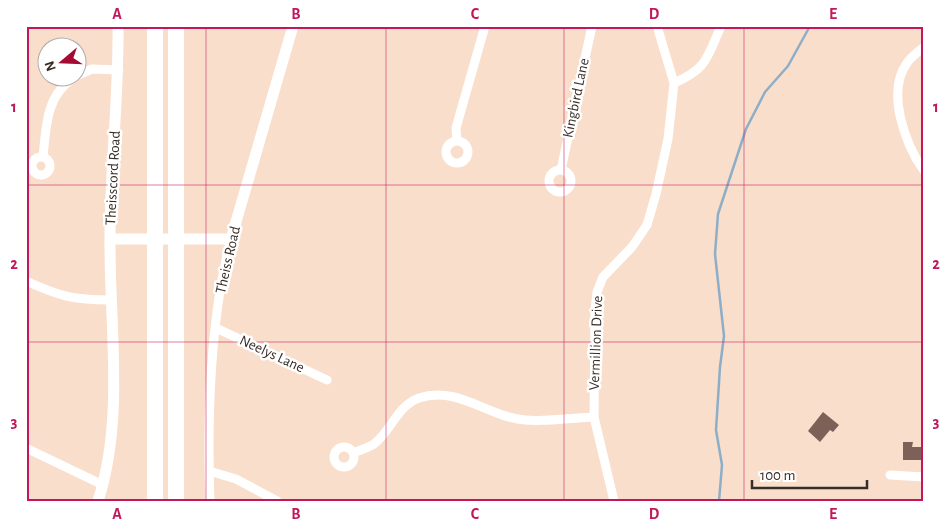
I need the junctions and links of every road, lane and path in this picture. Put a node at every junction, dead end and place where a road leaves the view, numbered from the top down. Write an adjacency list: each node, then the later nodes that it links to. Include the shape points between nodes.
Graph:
1 (118, 26): 10 (street, Theisscord Road)
2 (155, 26): 32 (highway)
3 (176, 26): 33 (highway)
4 (293, 26): 19 (street, Theiss Road)
5 (485, 26): 14 (street, via 456,128)
6 (592, 26): 16 (street, Kingbird Lane)
7 (656, 26): 12 (street, Vermillion Drive)
8 (721, 26): 12 (street, via 705,63 693,75)
9 (924, 47): 17 (street, via 907,62 896,93 913,156)
10 (119, 70): 11 (street); 18 (street, Theisscord Road)
11 (88, 71)
12 (674, 83): 24 (street, Vermillion Drive, via 668,139 647,225 632,247 603,277 597,292)
13 (62, 88): 15 (street, via 50,108)
14 (457, 141)
15 (43, 157)
16 (561, 170)
17 (924, 171)
18 (110, 238): 19 (street, Theisscord Road); 21 (street)
19 (231, 239): 22 (street, Theiss Road, via 223,269)
20 (26, 281): 21 (street, via 60,296)
21 (110, 300): 30 (street, via 113,422)
22 (216, 328): 23 (street, Neelys Lane); 27 (street, Theiss Road)
23 (327, 380)
24 (594, 417): 26 (street, via 526,420 507,417 455,396 439,394 419,398 406,405 374,444); 36 (street, Vermillion Drive)
25 (26, 448): 30 (street)
26 (353, 453)
27 (209, 472): 34 (street, Theiss Road); 35 (street, via 236,479)
28 (890, 475): 29 (street)
29 (924, 477)
30 (103, 484): 31 (street)
31 (98, 501)
32 (155, 501)
33 (176, 501)
34 (210, 501)
35 (278, 501)
36 (614, 501)

